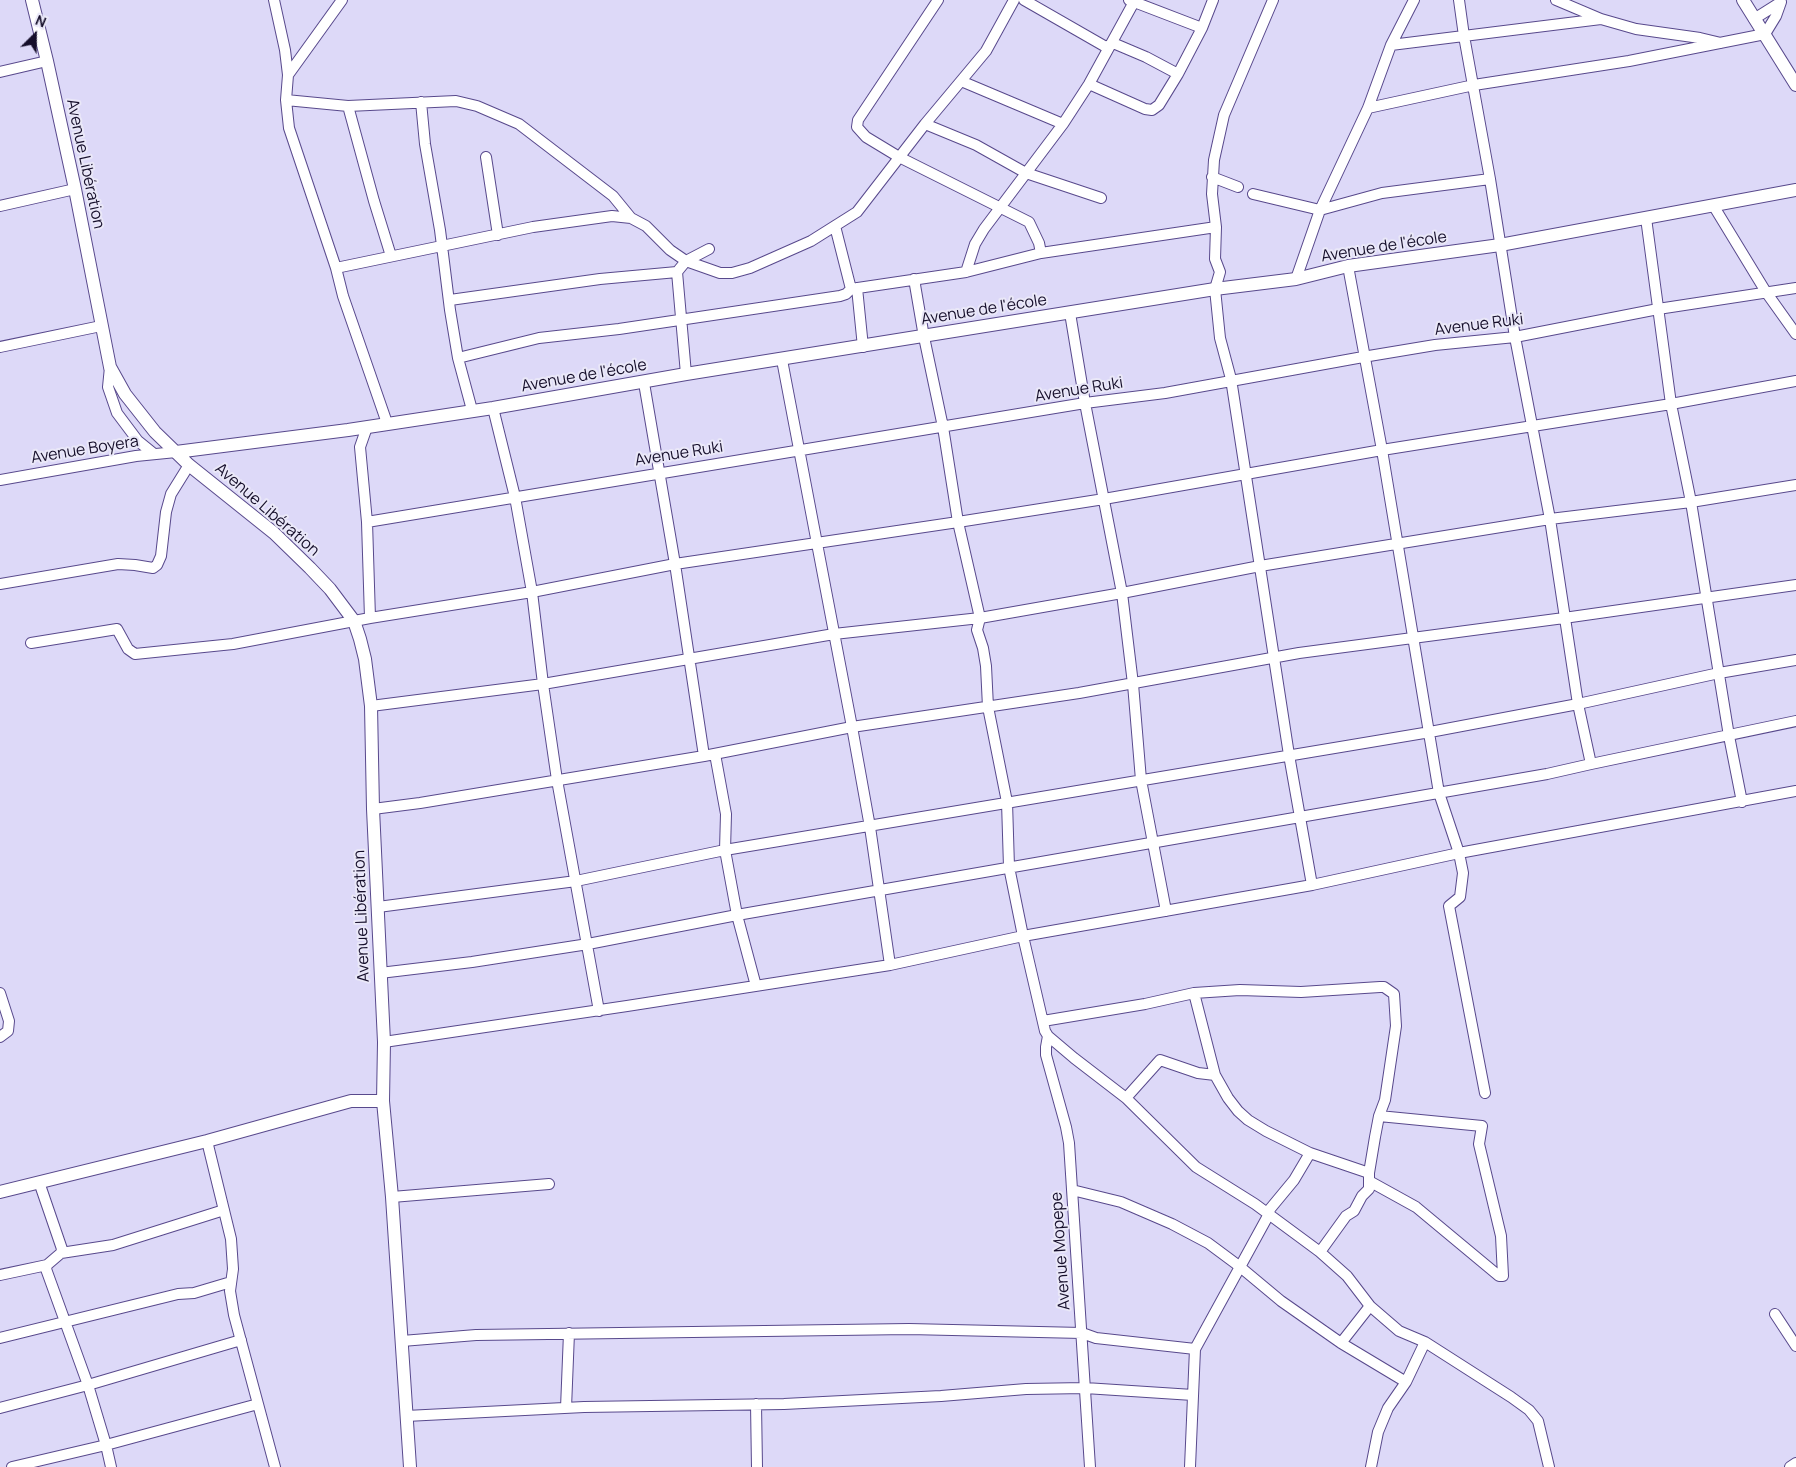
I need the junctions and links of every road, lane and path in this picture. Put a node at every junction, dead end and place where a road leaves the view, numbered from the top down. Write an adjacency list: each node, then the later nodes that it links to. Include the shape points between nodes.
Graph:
1 (32, 0): 23 (street, Avenue Libération)
2 (274, 0): 26 (street)
3 (342, 0): 26 (street)
4 (938, 0): 38 (street, via 858,120 857,127 866,137)
5 (1014, 0): 27 (street, via 986,51)
6 (1024, 0): 20 (street, via 1106,47)
7 (1213, 0): 17 (street)
8 (1273, 0): 40 (street, via 1224,116)
9 (1414, 0): 22 (street)
10 (1459, 0): 19 (street)
11 (1556, 0): 15 (street)
12 (1743, 0): 16 (street)
13 (1133, 1): 17 (street); 20 (street)
14 (1782, 1): 16 (street); 18 (street)
15 (1601, 19): 19 (street); 21 (street, via 1636,29)
16 (1754, 19): 18 (street)
17 (1202, 28): 25 (street)
18 (1765, 34): 21 (street); 30 (street)
19 (1464, 36): 22 (street); 29 (street)
20 (1113, 43): 25 (street); 28 (street)
21 (1721, 44): 29 (street)
22 (1392, 45): 34 (street)
23 (47, 61): 24 (street); 43 (street, Avenue Libération)
24 (0, 72)
25 (1178, 74): 28 (street, via 1159,105 1152,110 1145,110)
26 (288, 75): 31 (street)
27 (961, 81): 35 (street); 36 (street)
28 (1089, 84): 36 (street)
29 (1474, 85): 34 (street); 41 (street)
30 (1796, 85)
31 (286, 100): 33 (street); 63 (street, via 289,128)
32 (421, 102): 33 (street); 51 (street, via 456,101 477,106 519,124 613,196); 57 (street)
33 (348, 106): 60 (street)
34 (1368, 108): 50 (street)
35 (925, 124): 38 (street); 39 (street, via 976,145)
36 (1063, 124): 39 (street)
37 (486, 157): 55 (street)
38 (899, 157): 49 (street); 53 (street, via 857,212)
39 (1026, 173): 46 (street); 49 (street)
40 (1212, 177): 42 (street); 54 (street)
41 (1490, 179): 50 (street, via 1382,193); 56 (street)
42 (1238, 187)
43 (75, 189): 48 (street); 76 (street, Avenue Libération)
44 (1796, 190): 47 (street, Avenue de l'école)
45 (1253, 194): 50 (street)
46 (1101, 198)
47 (1713, 205): 52 (street, Avenue de l'école); 71 (street)
48 (0, 206)
49 (1000, 209): 59 (street, via 1029,222); 65 (street, via 975,244)
50 (1320, 210): 67 (street)
51 (631, 218): 55 (street, via 593,218); 61 (street, via 646,226)
52 (1646, 218): 56 (street, Avenue de l'école); 73 (street)
53 (834, 226): 61 (street, via 796,248 732,273 710,270); 68 (street)
54 (1216, 227): 59 (street); 70 (street, via 1214,259 1220,272)
55 (498, 235): 57 (street)
56 (1500, 244): 62 (street, Avenue de l'école); 79 (street)
57 (442, 245): 60 (street); 72 (street)
58 (709, 249): 61 (street)
59 (1041, 252): 65 (street)
60 (391, 256): 63 (street)
61 (686, 261): 64 (street)
62 (1348, 266): 67 (street, Avenue de l'école); 82 (street)
63 (336, 268): 94 (street, via 342,296)
64 (677, 272): 72 (street); 75 (street)
65 (966, 272): 66 (street)
66 (914, 279): 68 (street); 78 (street)
67 (1296, 279): 70 (street, Avenue de l'école)
68 (854, 288): 75 (street, via 840,296); 81 (street)
69 (1796, 288): 71 (street, Avenue Ruki)
70 (1215, 289): 74 (street, Avenue de l'école); 87 (street, via 1220,338)
71 (1766, 292): 73 (street, Avenue Ruki); 77 (street)
72 (450, 300): 83 (street)
73 (1658, 309): 79 (street, Avenue Ruki); 91 (street)
74 (1070, 313): 78 (street, Avenue de l'école); 90 (street)
75 (680, 320): 83 (street, via 539,338); 86 (street)
76 (101, 326): 80 (street); 85 (street, Avenue Libération)
77 (1796, 334)
78 (924, 337): 81 (street, Avenue de l'école); 96 (street)
79 (1515, 338): 82 (street, Avenue Ruki, via 1435,345); 97 (street)
80 (0, 347)
81 (863, 347): 84 (street, Avenue de l'école)
82 (1363, 357): 87 (street, Avenue Ruki); 101 (street)
83 (458, 358): 93 (street)
84 (782, 360): 86 (street, Avenue de l'école); 100 (street)
85 (110, 367): 102 (street, Avenue Libération, via 140,414); 103 (street, via 108,387 117,414 138,442)
86 (686, 374): 89 (street, Avenue de l'école)
87 (1231, 380): 90 (street, Avenue Ruki, via 1165,393); 106 (street)
88 (1796, 381): 91 (street)
89 (644, 383): 92 (street, Avenue de l'école); 105 (street)
90 (1085, 403): 96 (street, Avenue Ruki); 110 (street)
91 (1671, 404): 97 (street); 111 (street)
92 (493, 408): 93 (street, Avenue de l'école); 109 (street)
93 (472, 410): 94 (street, Avenue de l'école)
94 (387, 423): 95 (street, Avenue de l'école)
95 (367, 427): 98 (street, Avenue de l'école); 99 (street)
96 (944, 427): 100 (street, Avenue Ruki); 114 (street)
97 (1533, 427): 101 (street); 112 (street)
98 (348, 430): 99 (street); 102 (street, Avenue de l'école)
99 (360, 447): 113 (street)
100 (800, 450): 105 (street, Avenue Ruki); 115 (street)
101 (1382, 450): 106 (street); 116 (street)
102 (176, 452): 103 (street, Avenue Boyera); 104 (street, Avenue Libération)
103 (154, 454): 107 (street, Avenue Boyera)
104 (189, 465): 119 (street, via 171,494 161,556 153,568 118,564); 127 (street, Avenue Libération, via 274,533 330,590)
105 (659, 472): 109 (street, Avenue Ruki); 117 (street)
106 (1246, 475): 110 (street); 118 (street)
107 (0, 480)
108 (1796, 485): 111 (street)
109 (515, 497): 113 (street, Avenue Ruki); 121 (street)
110 (1104, 499): 114 (street); 122 (street)
111 (1691, 502): 112 (street); 123 (street)
112 (1550, 519): 116 (street); 126 (street)
113 (366, 522): 124 (street)
114 (958, 522): 115 (street); 125 (street)
115 (817, 544): 117 (street); 128 (street)
116 (1397, 545): 118 (street); 129 (street)
117 (675, 564): 121 (street); 132 (street)
118 (1260, 566): 122 (street); 131 (street)
119 (0, 584)
120 (1796, 586): 123 (street)
121 (532, 592): 124 (street); 135 (street)
122 (1122, 593): 125 (street); 136 (street)
123 (1706, 599): 126 (street); 134 (street)
124 (370, 618): 127 (street)
125 (980, 618): 128 (street); 139 (street, via 977,630 986,666)
126 (1564, 618): 129 (street); 137 (street)
127 (354, 621): 130 (street, via 233,644 135,654 128,649 117,629); 138 (street, Avenue Libération, via 365,659)
128 (834, 634): 132 (street); 141 (street)
129 (1414, 638): 131 (street); 142 (street)
130 (31, 643)
131 (1275, 657): 136 (street); 145 (street)
132 (690, 660): 135 (street); 144 (street)
133 (1796, 660): 134 (street)
134 (1719, 674): 137 (street); 143 (street)
135 (543, 684): 138 (street); 147 (street)
136 (1133, 684): 139 (street); 148 (street)
137 (1578, 704): 142 (street); 146 (street)
138 (371, 706): 153 (street, Avenue Libération)
139 (988, 707): 141 (street); 151 (street)
140 (1796, 721): 143 (street)
141 (852, 727): 144 (street); 155 (street)
142 (1430, 732): 145 (street); 150 (street)
143 (1729, 736): 146 (street); 152 (street)
144 (710, 755): 147 (street); 157 (street, via 726,814)
145 (1289, 755): 148 (street); 154 (street)
146 (1591, 764): 150 (street)
147 (558, 780): 153 (street); 160 (street)
148 (1141, 780): 151 (street); 156 (street)
149 (1796, 791): 152 (street)
150 (1439, 793): 154 (street); 158 (street)
151 (1007, 802): 155 (street); 159 (street)
152 (1742, 802): 158 (street)
153 (373, 808): 163 (street, Avenue Libération)
154 (1299, 817): 156 (street); 161 (street)
155 (870, 827): 157 (street); 162 (street)
156 (1154, 843): 159 (street); 164 (street)
157 (725, 850): 160 (street); 165 (street)
158 (1459, 853): 161 (street); 179 (street, via 1463,873 1460,897 1449,906)
159 (1009, 867): 162 (street); 166 (street)
160 (576, 881): 163 (street); 167 (street)
161 (1312, 885): 164 (street)
162 (879, 890): 165 (street); 168 (street)
163 (378, 907): 169 (street, Avenue Libération)
164 (1166, 911): 166 (street)
165 (737, 915): 167 (street); 170 (street)
166 (1023, 936): 168 (street); 174 (street)
167 (588, 944): 169 (street); 173 (street)
168 (890, 964): 170 (street)
169 (380, 972): 177 (street, Avenue Libération)
170 (756, 986): 173 (street)
171 (0, 994): 176 (street, via 9,1021 8,1031)
172 (1194, 994): 174 (street); 178 (street); 182 (street, via 1384,987 1394,994 1396,1026 1385,1100)
173 (599, 1010): 177 (street)
174 (1043, 1021): 175 (street)
175 (1048, 1036): 180 (street); 188 (street, Avenue Mopepe, via 1046,1055 1066,1127)
176 (0, 1037)
177 (384, 1042): 181 (street, Avenue Libération)
178 (1215, 1075): 180 (street, via 1198,1073 1160,1060); 184 (street, via 1228,1098 1248,1120)
179 (1485, 1092)
180 (1126, 1098): 192 (street, via 1196,1167)
181 (383, 1101): 183 (street, via 351,1101); 190 (street, Avenue Libération)
182 (1379, 1116): 185 (street); 185 (street, via 1482,1126 1479,1144 1501,1236 1503,1276 1416,1207)
183 (207, 1140): 186 (street); 191 (street)
184 (1310, 1153): 185 (street); 192 (street)
185 (1369, 1177): 194 (street, via 1370,1189)
186 (39, 1182): 189 (street); 193 (street, via 61,1243)
187 (549, 1184): 190 (street)
188 (1072, 1190): 196 (street, via 1121,1202 1172,1224 1208,1243); 203 (street, Avenue Mopepe)
189 (0, 1192)
190 (392, 1196): 206 (street, Avenue Libération)
191 (224, 1210): 193 (street, via 113,1245); 198 (street, via 230,1239)
192 (1269, 1214): 194 (street); 196 (street)
193 (61, 1252): 195 (street)
194 (1320, 1252): 199 (street, via 1347,1276)
195 (47, 1264): 197 (street); 201 (street)
196 (1239, 1266): 208 (street); 210 (street)
197 (0, 1275)
198 (231, 1282): 201 (street); 205 (street, via 234,1316)
199 (1370, 1306): 207 (street, via 1399,1331); 208 (street)
200 (1775, 1314): 209 (street)
201 (65, 1322): 204 (street); 212 (street)
202 (568, 1333): 203 (street, via 909,1329); 206 (street); 218 (street)
203 (1082, 1333): 210 (street, via 1096,1338); 213 (street, Avenue Mopepe)
204 (0, 1338)
205 (241, 1340): 212 (street); 215 (street)
206 (402, 1341): 219 (street, Avenue Libération)
207 (1425, 1342): 211 (street); 230 (street, via 1529,1410 1538,1421)
208 (1341, 1344): 211 (street)
209 (1796, 1346)
210 (1195, 1349): 214 (street)
211 (1406, 1382): 229 (street, via 1388,1408 1378,1432)
212 (88, 1386): 217 (street); 220 (street)
213 (1085, 1388): 214 (street); 216 (street); 227 (street, Avenue Mopepe)
214 (1193, 1395): 228 (street)
215 (258, 1404): 220 (street); 224 (street)
216 (756, 1404): 218 (street); 226 (street)
217 (0, 1408)
218 (566, 1408): 219 (street)
219 (406, 1416): 225 (street, Avenue Libération)
220 (106, 1445): 222 (street); 223 (street)
221 (1796, 1463): 231 (street)
222 (12, 1467)
223 (111, 1467)
224 (275, 1467)
225 (410, 1467)
226 (757, 1467)
227 (1090, 1467)
228 (1190, 1467)
229 (1371, 1467)
230 (1549, 1467)
231 (1790, 1467)

